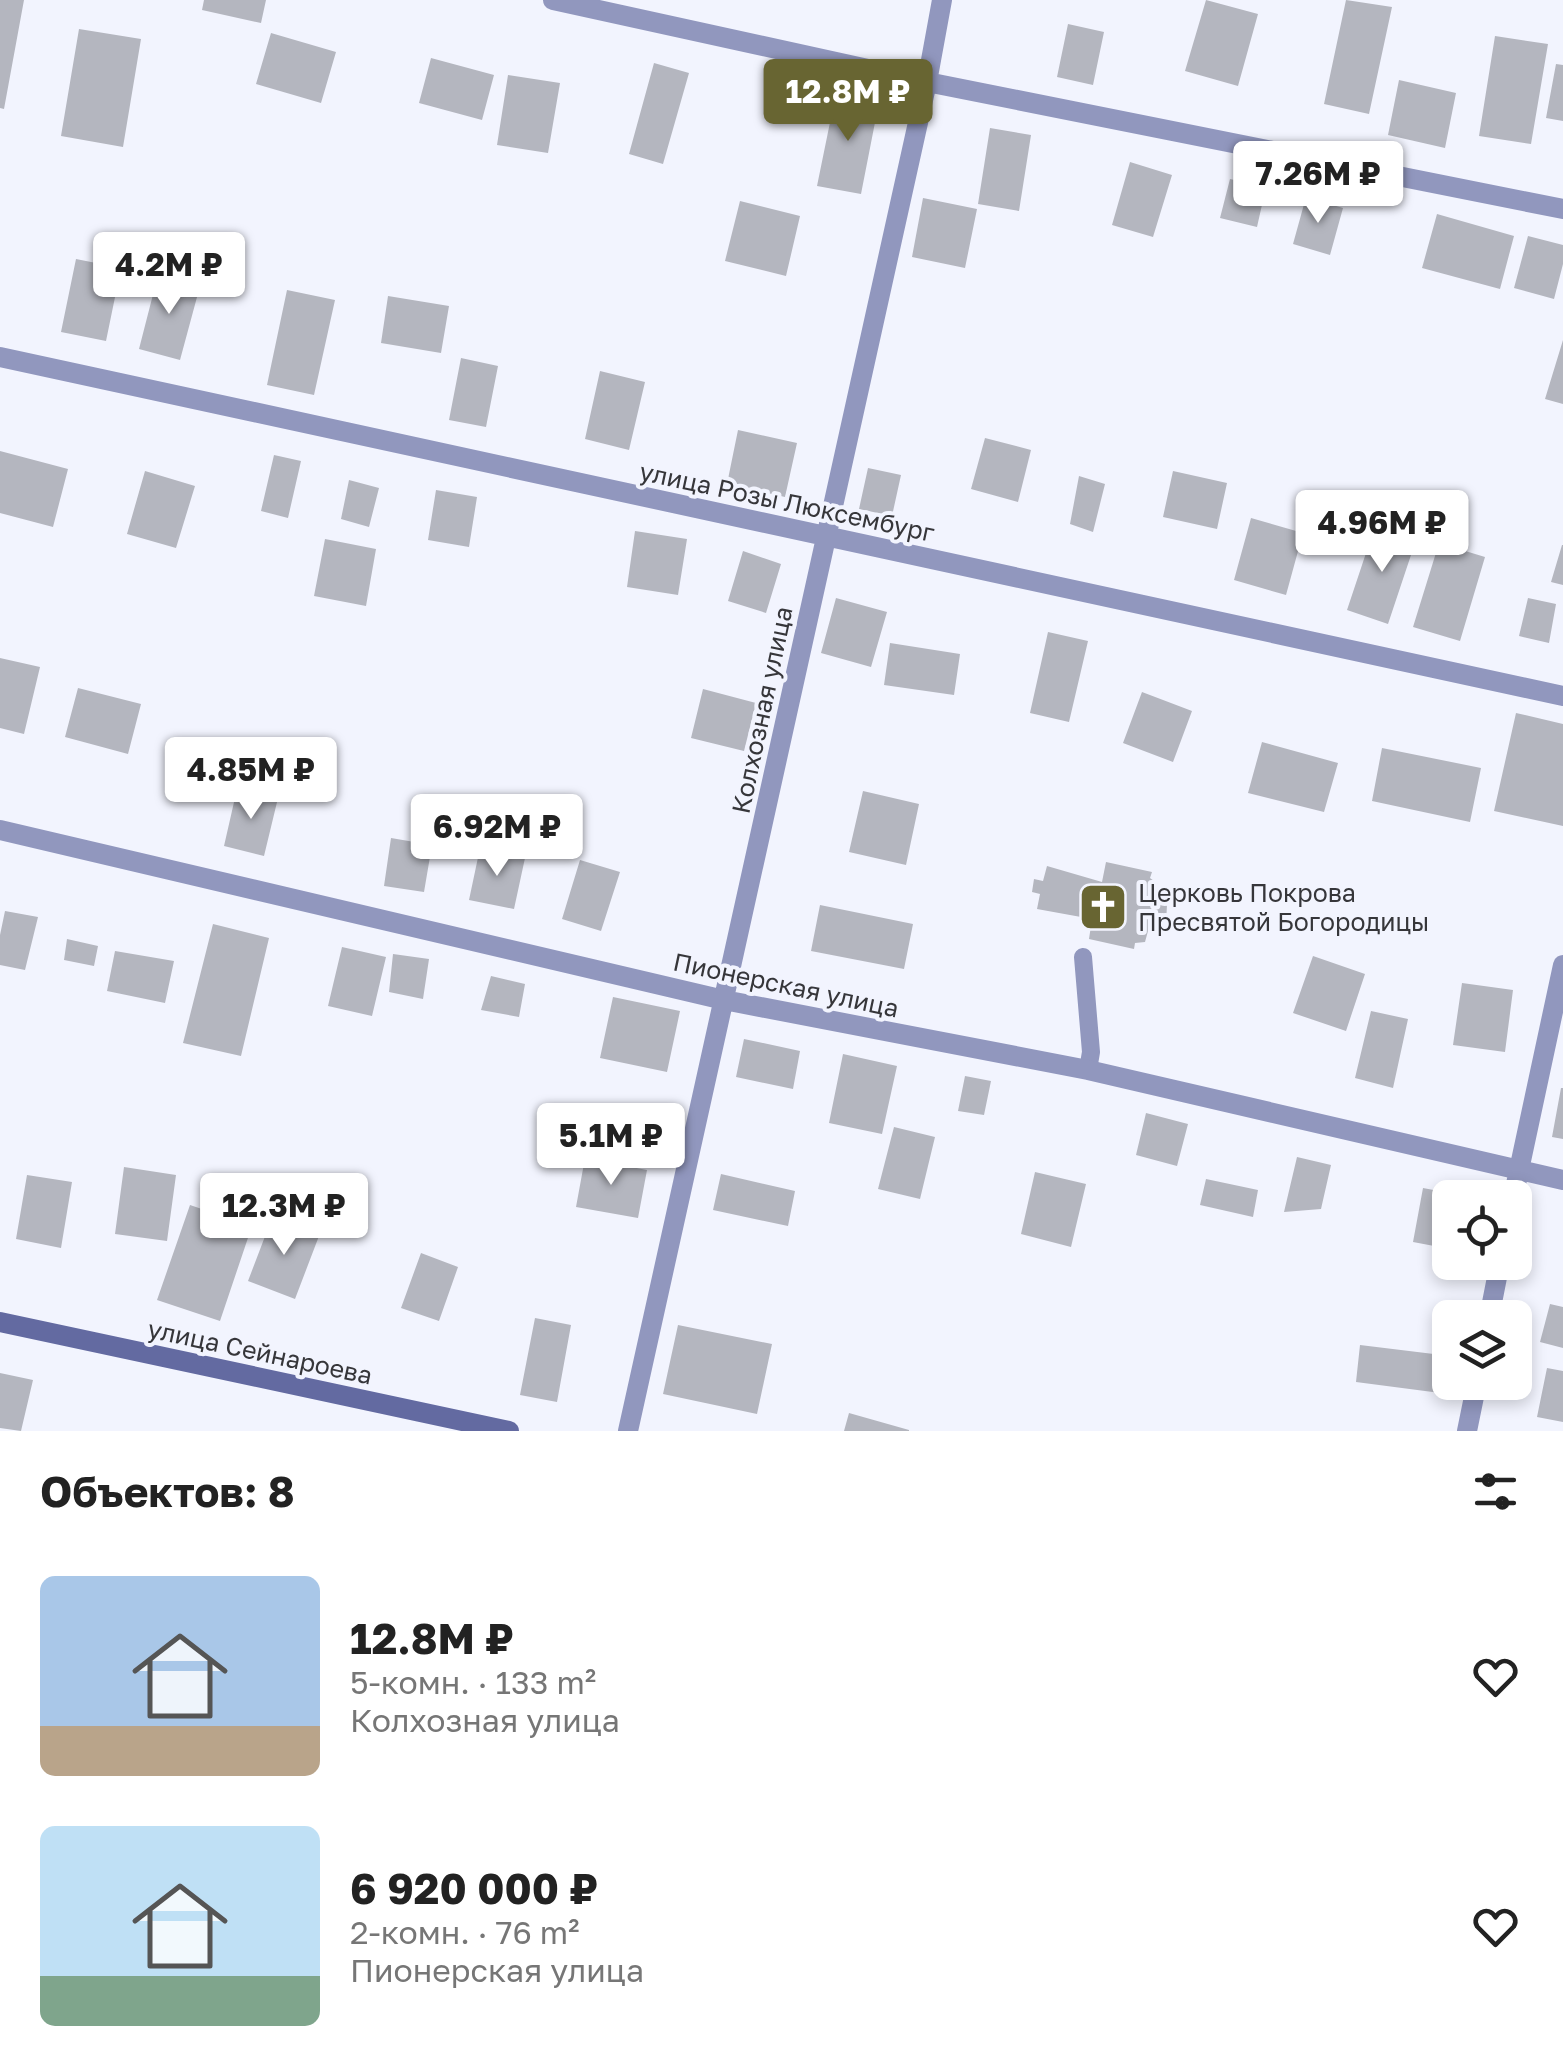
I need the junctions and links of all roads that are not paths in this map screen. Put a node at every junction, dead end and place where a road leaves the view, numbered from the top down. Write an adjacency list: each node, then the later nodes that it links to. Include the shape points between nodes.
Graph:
1 (552, 0): 3 (street)
2 (942, 0): 3 (street, Колхозная улица)
3 (927, 82): 4 (street); 6 (street, Колхозная улица)
4 (1563, 209)
5 (0, 356): 6 (street, улица Розы Люксембург)
6 (826, 536): 7 (street, улица Розы Люксембург); 11 (street, Колхозная улица)
7 (1563, 696)
8 (0, 830): 11 (street, Пионерская улица)
9 (1083, 957): 12 (lane)
10 (1563, 965): 13 (street)
11 (724, 1000): 12 (street, Пионерская улица); 19 (street, Колхозная улица)
12 (1088, 1070): 13 (street, Пионерская улица)
13 (1518, 1171): 14 (street); 15 (street, Пионерская улица)
14 (1516, 1180)
15 (1563, 1180)
16 (0, 1322): 18 (street, улица Сейнароева)
17 (1473, 1400): 20 (street)
18 (509, 1431)
19 (628, 1431)
20 (1467, 1431)

